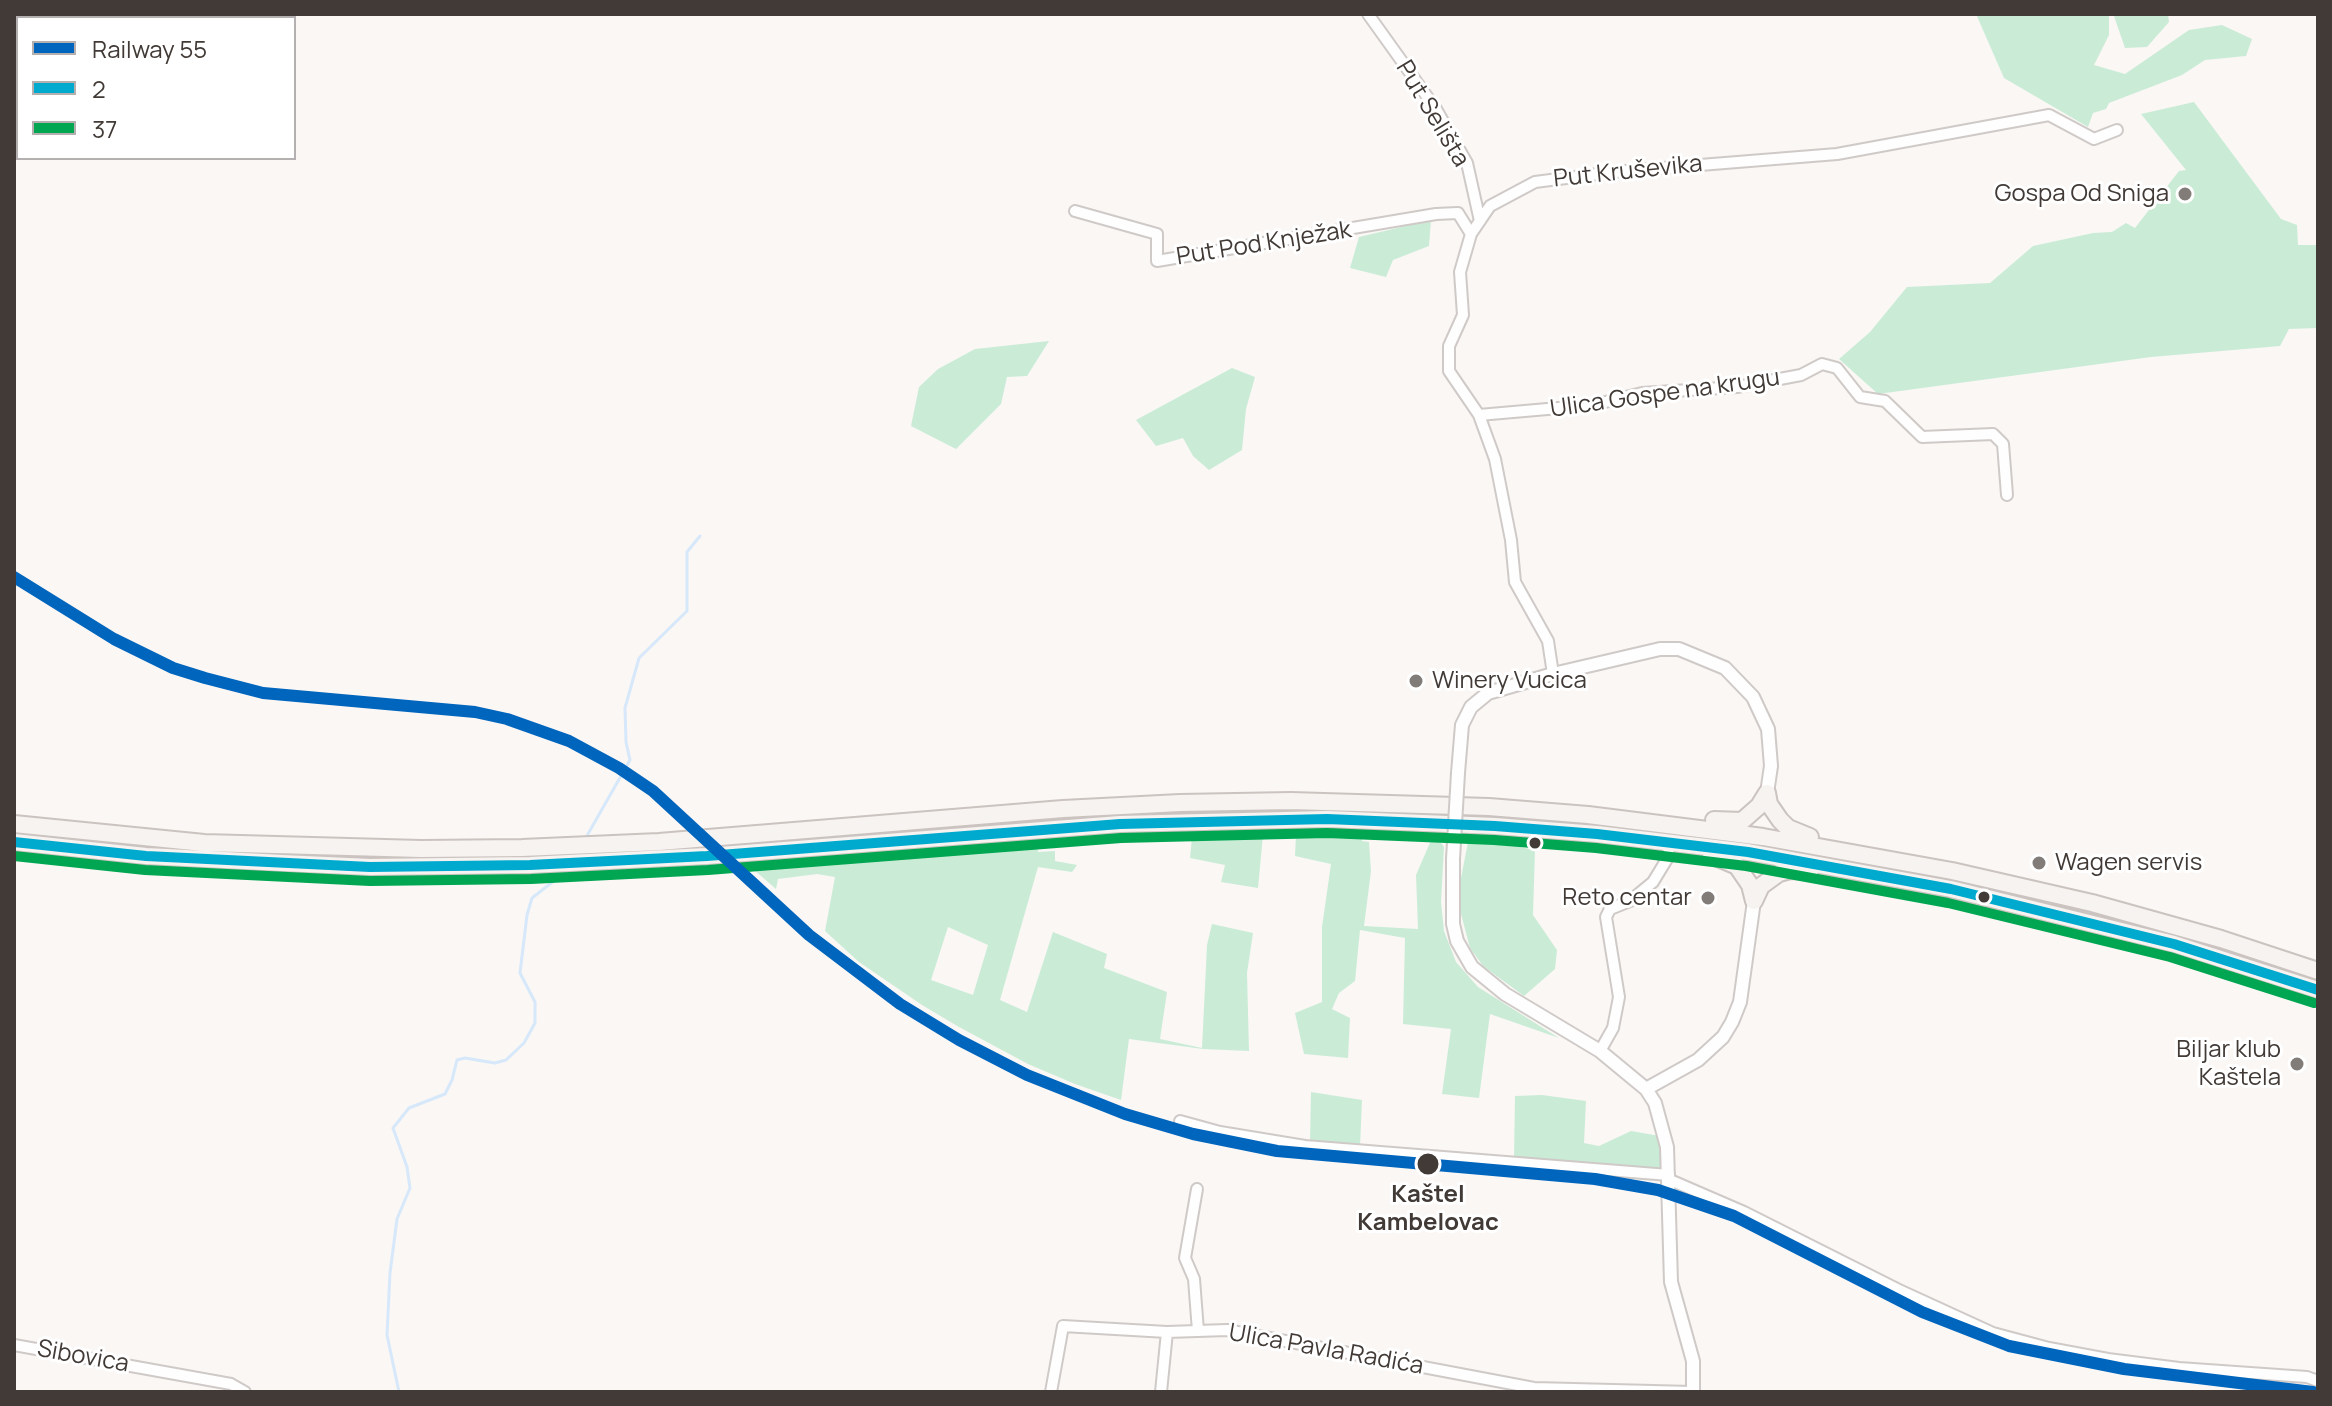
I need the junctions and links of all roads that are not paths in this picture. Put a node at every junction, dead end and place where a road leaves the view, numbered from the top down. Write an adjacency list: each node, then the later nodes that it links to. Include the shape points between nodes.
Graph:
1 (1368, 14): 4 (street, Put Selišta, via 1436,109 1467,163)
2 (2117, 130): 4 (street, Put Kruševika, via 2094,139 2049,115 1837,154 1535,182 1490,206)
3 (1075, 211): 5 (street, Put Pod Knježak, via 1157,234 1157,261 1447,213 1458,213)
4 (1480, 221): 5 (street, Put Kruševika)
5 (1471, 234): 6 (street, Put Kruševika, via 1460,272 1463,315 1449,346 1449,371)
6 (1479, 415): 7 (street, Ulica Gospe na krugu, via 1593,405 1642,393 1737,387 1801,375 1822,364 1837,368 1860,397 1885,401 1922,437 1993,434 2003,444); 8 (street, Put Kruševika, via 1495,459 1515,582 1548,641)
7 (2007, 495)
8 (1553, 674): 9 (street, via 1660,649 1679,649 1725,668 1753,697 1768,729); 20 (street, bridge, via 1488,693 1471,707 1462,725 1453,924 1472,967 1505,994)
9 (1767, 793): 11 (main road, via 1742,821); 15 (main road, via 1773,811 1788,828)
10 (14, 824): 11 (main road, via 266,846 522,848 1063,809 1291,801 1489,807)
11 (1685, 827): 15 (main road)
12 (14, 842): 13 (main road, via 146,856 370,867 530,865 1062,827 1272,819 1495,826)
13 (1670, 842): 14 (main road); 20 (street, via 1653,882 1610,909 1606,917 1619,997 1613,1028)
14 (1696, 845): 16 (main road); 17 (main road, via 1737,866)
15 (1829, 848): 18 (main road, via 2092,903)
16 (1837, 866): 17 (main road, via 1779,873 1761,886); 19 (main road, via 2174,944)
17 (1754, 901): 21 (street, via 1740,1002 1732,1022 1698,1060)
18 (2318, 971)
19 (2318, 990)
20 (1600, 1051): 21 (street)
21 (1646, 1089): 23 (street, via 1664,1130)
22 (1180, 1121): 23 (street, via 1305,1146)
23 (1669, 1177): 28 (street, via 1993,1333 2108,1359); 32 (street, via 1671,1282 1693,1361)
24 (1197, 1189): 25 (street, Ulica Pavla Radića, via 1185,1258 1194,1279)
25 (1198, 1331): 26 (street, Ulica Pavla Radića); 32 (street, Ulica Pavla Radića, via 1227,1330 1534,1388)
26 (1167, 1332): 30 (street, Ulica Pavla Radića, via 1063,1326); 31 (street)
27 (14, 1345): 29 (street, Sibovica, via 231,1384)
28 (2314, 1380)
29 (245, 1392)
30 (1051, 1392)
31 (1161, 1392)
32 (1693, 1392)

